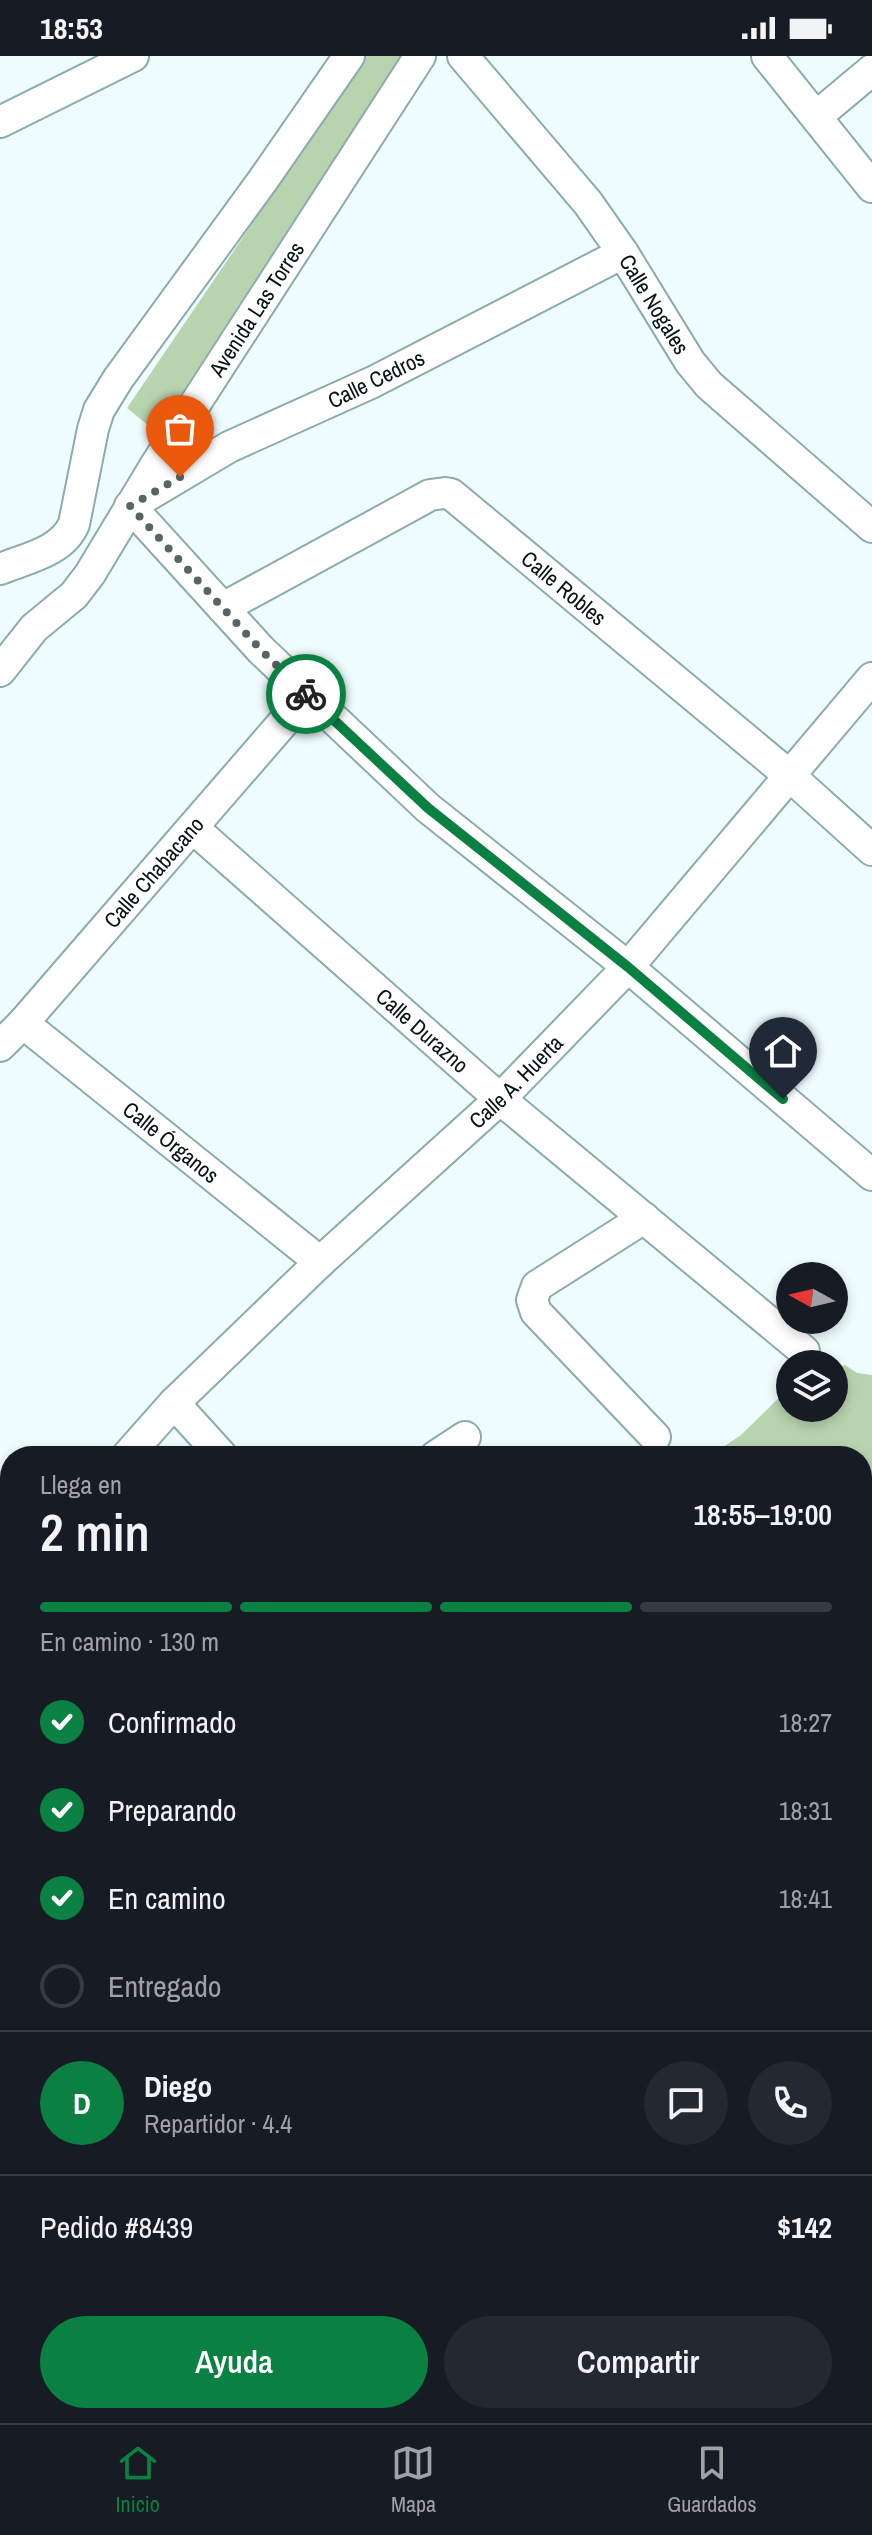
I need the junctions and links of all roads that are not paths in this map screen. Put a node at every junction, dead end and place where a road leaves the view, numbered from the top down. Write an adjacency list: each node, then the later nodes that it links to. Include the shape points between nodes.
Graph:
1 (133, 56): 8 (street)
2 (349, 56): 13 (street, via 99,410 69,536)
3 (420, 56): 11 (street, Avenida Las Torres)
4 (463, 56): 10 (street, Calle Nogales, via 588,203)
5 (767, 56): 7 (street)
6 (872, 70): 7 (street)
7 (817, 116): 9 (street)
8 (0, 122)
9 (872, 187)
10 (623, 253): 11 (street, Calle Cedros, via 373,382 229,447); 12 (street, Calle Nogales, via 709,385)
11 (130, 506): 14 (street); 15 (street, Avenida Las Torres, via 74,595 34,628)
12 (872, 527)
13 (0, 569)
14 (223, 608): 17 (street); 18 (street, Calle Robles, via 430,495 451,494)
15 (0, 671)
16 (872, 678): 18 (street, Calle A. Huerta)
17 (307, 695): 19 (street, Calle Chabacano); 21 (street, via 428,808)
18 (790, 776): 20 (street, Calle Robles); 21 (street, Calle A. Huerta)
19 (193, 828): 22 (street, Calle Chabacano); 24 (street, Calle Durazno)
20 (872, 850)
21 (628, 967): 24 (street, Calle A. Huerta); 25 (street)
22 (23, 1023): 23 (street, Calle Chabacano); 27 (street, Calle Órganos)
23 (0, 1046)
24 (500, 1099): 26 (street, Calle Durazno); 27 (street, Calle A. Huerta)
25 (872, 1175)
26 (644, 1218): 28 (street, Calle Durazno); 31 (street, via 537,1286 532,1300 536,1312)
27 (320, 1262): 29 (street, Calle A. Huerta)
28 (803, 1350)
29 (174, 1403): 32 (street, Calle A. Huerta); 33 (street)
30 (465, 1437): 34 (street)
31 (655, 1437)
32 (136, 1446)
33 (213, 1446)
34 (451, 1446)

